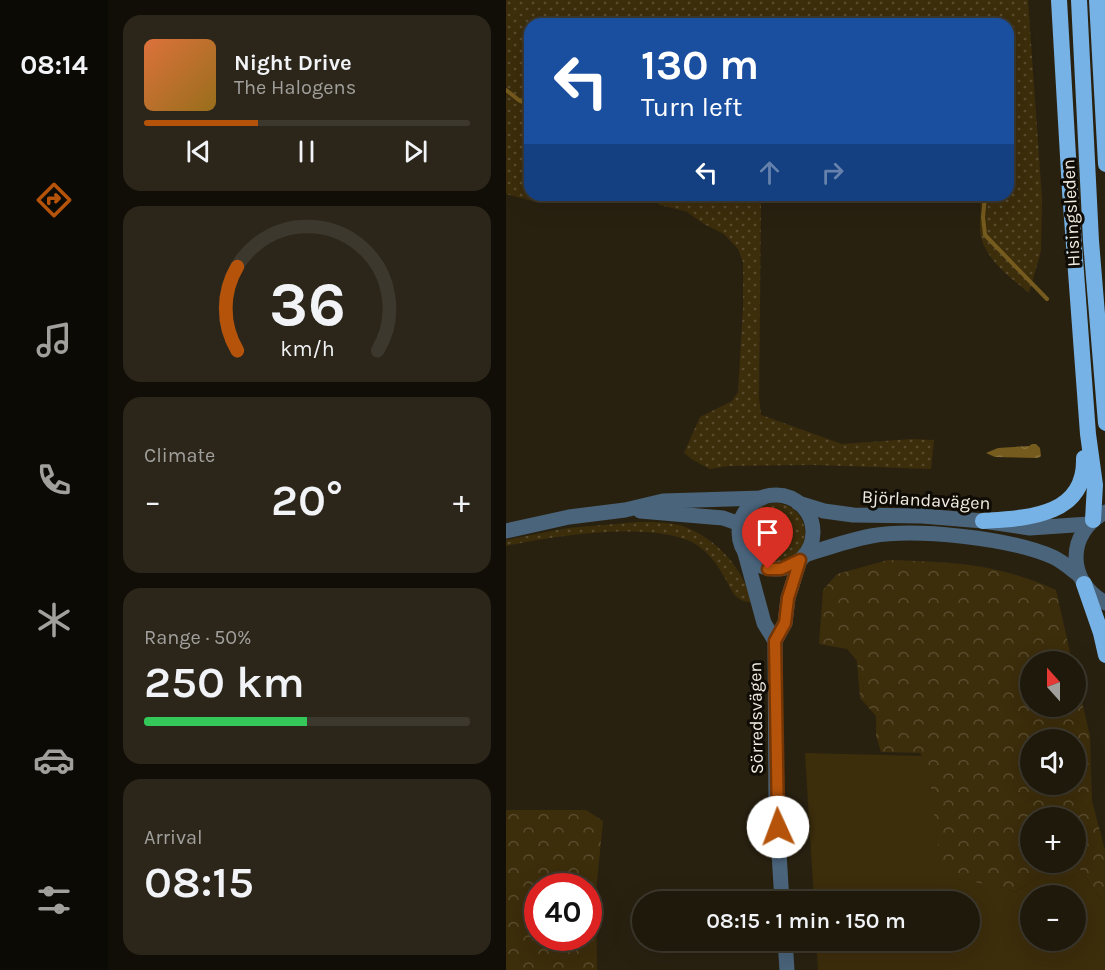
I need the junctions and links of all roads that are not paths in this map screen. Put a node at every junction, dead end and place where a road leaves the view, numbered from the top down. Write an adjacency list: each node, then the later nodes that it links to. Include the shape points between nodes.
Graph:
1 (1059, 0): 6 (highway)
2 (1079, 0): 5 (highway, Hisingsleden, via 1091,241)
3 (1097, 0): 4 (highway, Hisingsleden)
4 (1106, 165)
5 (1106, 423)
6 (1088, 434): 10 (highway); 11 (highway, via 1082,478 1071,497 1038,516)
7 (761, 498): 8 (street, via 783,496); 9 (street, via 663,501); 12 (street, via 745,511)
8 (798, 503): 11 (street, Björlandavägen, via 853,515); 15 (street, via 812,523 812,540)
9 (625, 510): 12 (street, via 723,518); 13 (street)
10 (1096, 519): 11 (street, Björlandavägen, via 1030,528); 16 (street, via 1081,535 1077,548)
11 (983, 521)
12 (740, 524): 14 (street, via 739,540)
13 (506, 531)
14 (745, 554): 15 (street, via 761,567 774,570); 18 (street, Sörredsvägen, via 764,624)
15 (803, 558): 16 (street, Björlandavägen, via 872,536 931,534 1030,550 1053,557); 18 (street, Sörredsvägen, via 788,598 785,623)
16 (1081, 579): 17 (street, Björlandavägen, via 1095,597); 19 (highway)
17 (1106, 603)
18 (775, 641): 20 (street, Sörredsvägen, via 776,804)
19 (1106, 655)
20 (781, 891)
21 (786, 951): 22 (street)
22 (787, 970)

